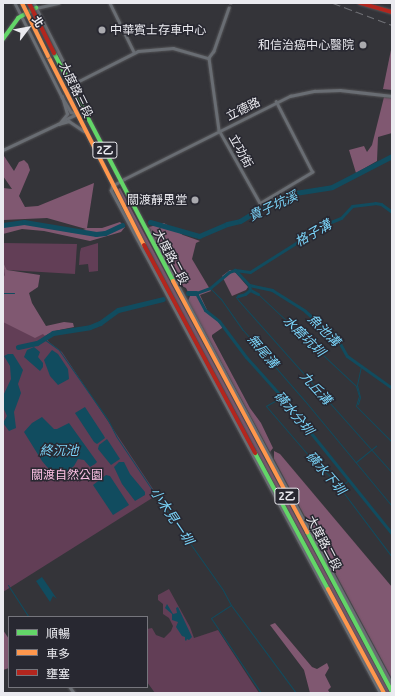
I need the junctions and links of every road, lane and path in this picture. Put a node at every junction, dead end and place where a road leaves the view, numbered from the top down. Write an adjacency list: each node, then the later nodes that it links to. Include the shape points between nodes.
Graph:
1 (15, 3): 11 (street, 大度路三段)
2 (22, 3): 19 (main road, 大度路三段 / 2乙, bridge)
3 (29, 3): 15 (main road, 大度路三段 / 2乙, bridge)
4 (34, 3): 8 (street, 大度路三段)
5 (58, 3): 8 (street)
6 (110, 3): 13 (street)
7 (360, 3): 10 (main road)
8 (36, 8): 11 (main road); 15 (street, 大度路三段, via 71,77)
9 (229, 8): 14 (street, via 214,51)
10 (392, 12)
11 (22, 16): 12 (main road); 17 (street, 大度路三段)
12 (3, 39)
13 (134, 52): 14 (street, via 173,48); 15 (street)
14 (209, 58): 22 (street, 立功街)
15 (71, 85): 25 (main road, 大度路三段 / 2乙)
16 (392, 96): 18 (street, 立德路, via 340,90 314,91)
17 (62, 97): 19 (street, via 71,112); 20 (street, via 67,114)
18 (276, 102): 22 (street, 立德路); 22 (street, 立功街, via 312,172 260,203)
19 (77, 114): 20 (street); 23 (main road, 大度路三段 / 2乙)
20 (62, 121): 21 (street)
21 (58, 124): 23 (street, via 71,121); 24 (street)
22 (219, 130): 25 (street, 立德路)
23 (85, 131): 26 (main road, 大度路三段 / 2乙)
24 (3, 150)
25 (120, 181): 26 (street, 立德路); 27 (main road, 大度路三段 / 2乙)
26 (112, 186): 28 (main road, 大度路三段 / 2乙)
27 (144, 227): 29 (street, 大度路二段, via 148,229); 30 (main road, 大度路二段 / 2乙)
28 (133, 228): 31 (street, 大度路二段); 32 (main road, 大度路二段 / 2乙)
29 (392, 684)
30 (392, 692)
31 (380, 693)
32 (384, 693)

